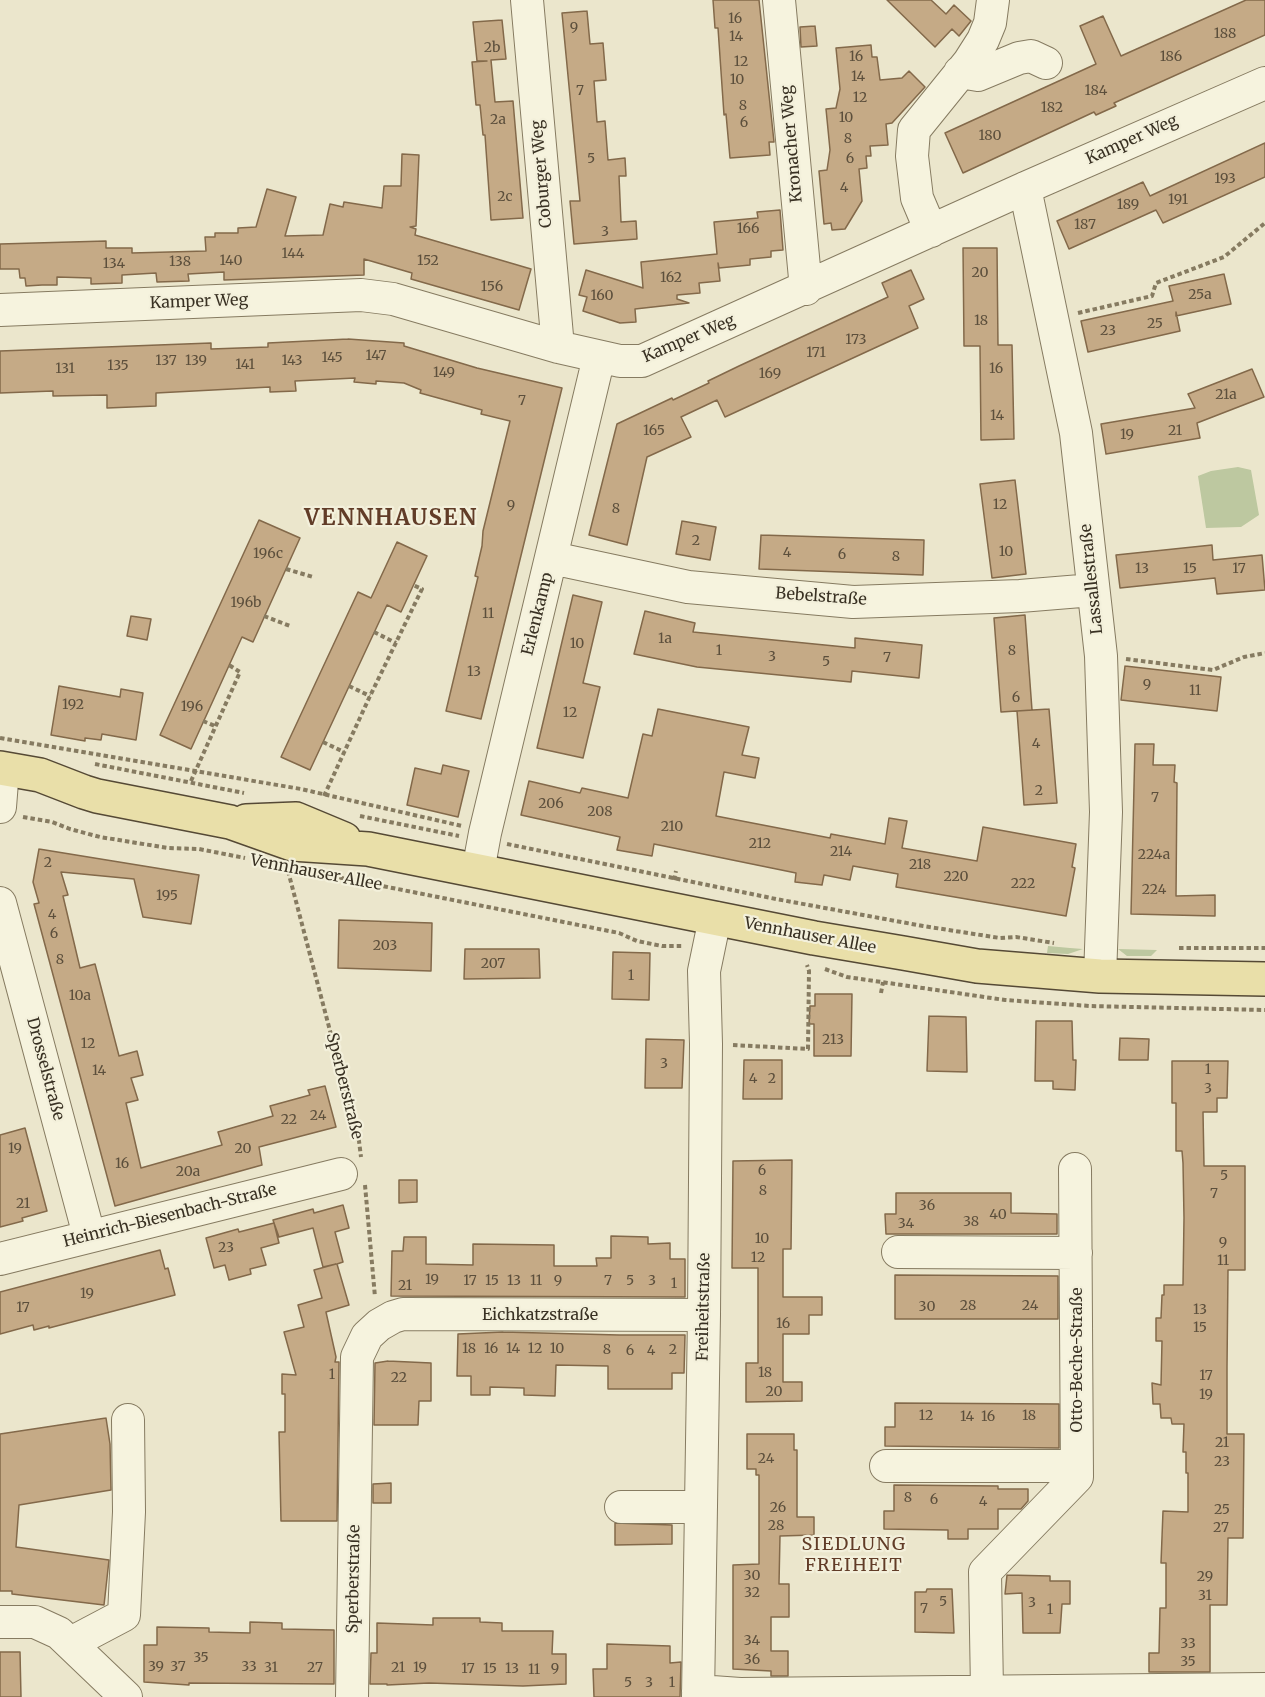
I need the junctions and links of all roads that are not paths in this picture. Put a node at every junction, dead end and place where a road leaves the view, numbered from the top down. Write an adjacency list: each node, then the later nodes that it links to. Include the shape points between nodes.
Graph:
1 (526, 0): 11 (street, Coburger Weg)
2 (779, 0): 9 (street, Kronacher Weg)
3 (993, 0): 5 (street, via 983,40)
4 (1046, 63): 5 (street, via 1031,56 978,75)
5 (960, 72): 8 (street, via 914,130 912,156 917,198)
6 (1265, 83): 7 (street, Kamper Weg)
7 (1025, 188): 8 (street, Kamper Weg); 14 (street, Lassallestraße, via 1076,433)
8 (931, 231): 9 (street, Kamper Weg)
9 (806, 288): 12 (street, Kamper Weg, via 642,361)
10 (0, 310): 11 (street, Kamper Weg, via 361,296 393,299)
11 (558, 347): 12 (street, Kamper Weg)
12 (599, 357): 13 (street, Erlenkamp)
13 (552, 558): 14 (street, Bebelstraße, via 688,586 853,602); 16 (street, Erlenkamp)
14 (1093, 590): 19 (street, Lassallestraße, via 1101,656 1106,812)
15 (4, 783): 16 (main road, Vennhauser Allee, via 40,776 87,778 292,844 360,848)
16 (478, 871): 18 (main road, Vennhauser Allee)
17 (0, 903): 23 (street, Drosselstraße)
18 (715, 918): 19 (main road, Vennhauser Allee, via 977,966); 28 (street, Freiheitstraße, via 704,971)
19 (1100, 976): 20 (main road, Vennhauser Allee)
20 (1265, 979)
21 (1076, 1169): 25 (street, Otto-Beche-Straße)
22 (356, 1172): 23 (street, Heinrich-Biesenbach-Straße)
23 (89, 1235): 26 (street, Heinrich-Biesenbach-Straße)
24 (898, 1252): 25 (street)
25 (1076, 1253): 30 (street, Otto-Beche-Straße)
26 (0, 1259)
27 (377, 1311): 28 (street, Eichkatzstraße, via 393,1317); 41 (street, Sperberstraße, via 357,1358)
28 (704, 1316): 32 (street, Freiheitstraße)
29 (128, 1420): 35 (street, via 124,1615)
30 (1077, 1466): 31 (street); 37 (street, Otto-Beche-Straße, via 1077,1477 985,1572)
31 (886, 1467)
32 (701, 1507): 33 (street); 38 (street, Freiheitstraße)
33 (621, 1508)
34 (0, 1622): 35 (street, via 35,1622)
35 (71, 1643): 40 (street)
36 (1265, 1689): 37 (street)
37 (987, 1691): 39 (street)
38 (698, 1694): 39 (street)
39 (740, 1696)
40 (126, 1697)
41 (352, 1697)

